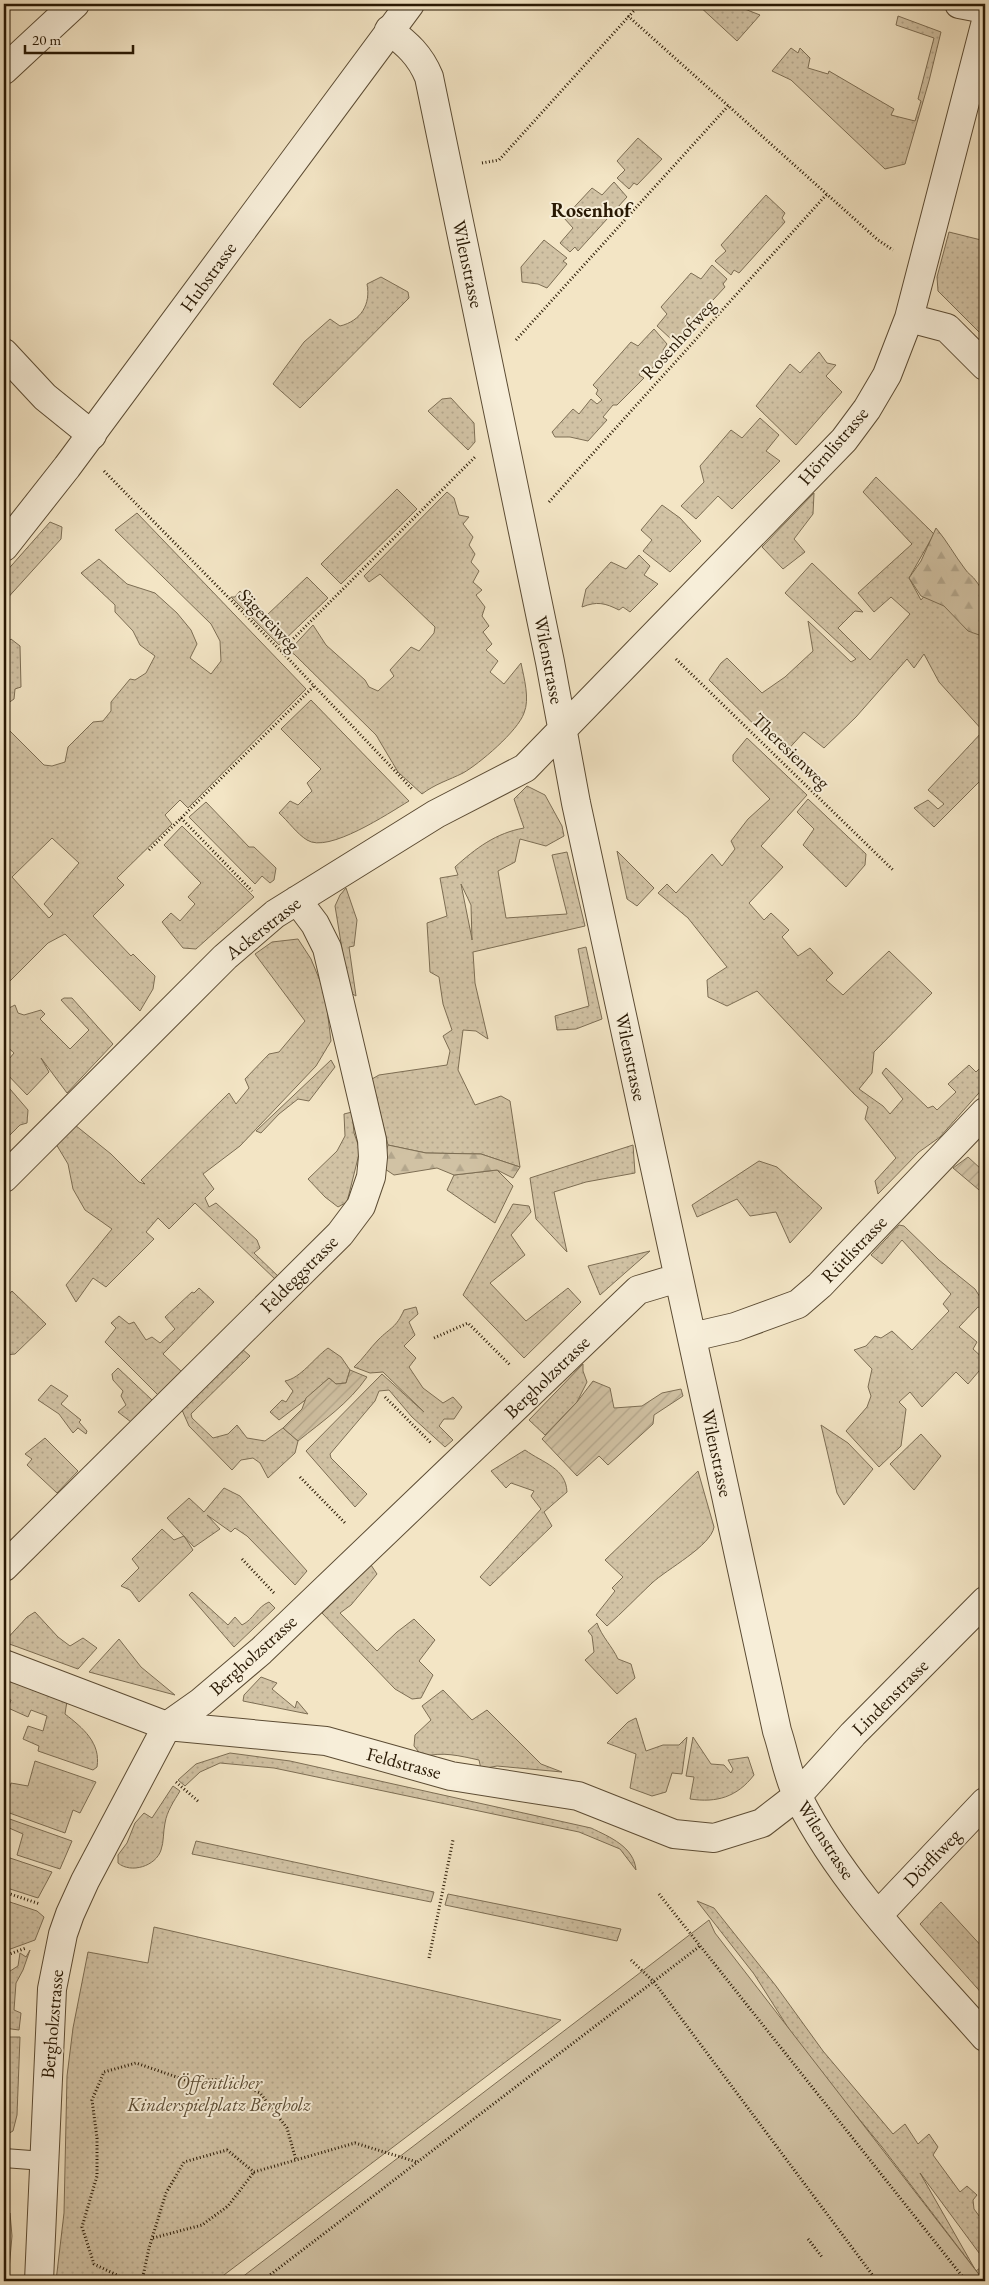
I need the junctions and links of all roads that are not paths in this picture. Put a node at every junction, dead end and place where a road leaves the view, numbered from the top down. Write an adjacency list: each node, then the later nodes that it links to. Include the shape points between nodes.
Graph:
1 (75, 4): 7 (street)
2 (410, 4): 6 (street, Hubstrasse)
3 (958, 4): 4 (street)
4 (985, 9)
5 (985, 25): 8 (street, Hörnlistrasse)
6 (389, 30): 11 (street, Hubstrasse); 13 (street, Wilenstrasse, via 414,49 429,77)
7 (4, 70)
8 (909, 318): 10 (street, via 947,328); 13 (street, Hörnlistrasse, via 887,375 844,440 647,640)
9 (4, 353): 11 (street, via 45,397)
10 (985, 366)
11 (92, 435): 12 (street, Hubstrasse)
12 (4, 547)
13 (563, 731): 14 (street, Ackerstrasse, via 525,768 436,814); 17 (street, Wilenstrasse)
14 (297, 900): 16 (street, Ackerstrasse, via 275,914 226,957); 19 (street, Feldeggstrasse, via 315,924 327,948 372,1140 371,1177 361,1206 340,1234)
15 (985, 1112): 18 (street, Rütlistrasse, via 820,1285 798,1304 735,1327)
16 (4, 1178)
17 (678, 1278): 18 (street, Wilenstrasse); 22 (street, Bergholzstrasse, via 638,1290 297,1616 201,1702)
18 (692, 1337): 23 (street, Wilenstrasse, via 777,1731)
19 (4, 1567)
20 (985, 1601): 23 (street, Lindenstrasse, via 853,1734)
21 (4, 1664): 22 (street, Feldstrasse)
22 (167, 1726): 23 (street, Feldstrasse, via 326,1741 452,1776 578,1796 674,1834 714,1838 762,1823); 28 (street, Bergholzstrasse, via 85,1881 63,1934 52,1989)
23 (797, 1796): 25 (street, Wilenstrasse, via 832,1852)
24 (985, 1802): 25 (street, Dörfliweg)
25 (878, 1915): 26 (street, Wilenstrasse)
26 (985, 2037)
27 (4, 2158): 28 (lane)
28 (44, 2161): 29 (street, Bergholzstrasse)
29 (39, 2281)

